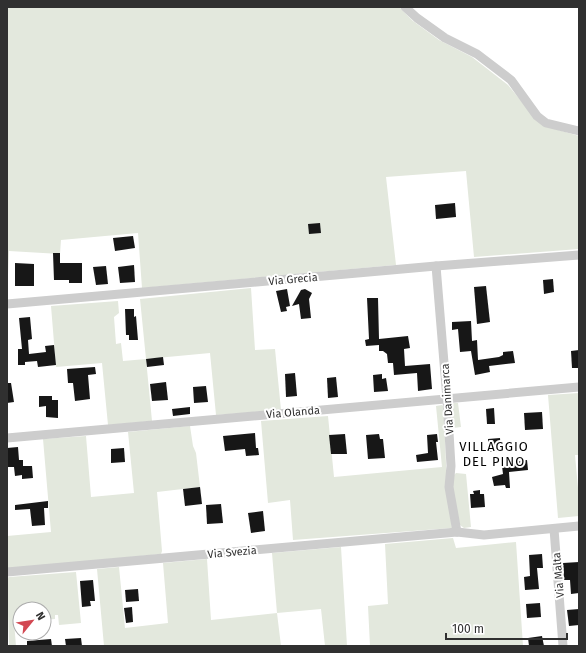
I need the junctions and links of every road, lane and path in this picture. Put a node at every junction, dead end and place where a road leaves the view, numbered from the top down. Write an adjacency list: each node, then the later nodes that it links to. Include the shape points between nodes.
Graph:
1 (405, 7): 2 (street, via 445,38 477,54 511,80 537,116 546,123)
2 (579, 131)
3 (579, 255): 4 (street, Via Grecia)
4 (436, 266): 5 (street, Via Grecia); 7 (street, Via Danimarca)
5 (7, 304)
6 (579, 388): 7 (street, Via Olanda)
7 (447, 399): 8 (street, Via Olanda); 11 (street, Via Danimarca, via 451,466 449,488)
8 (7, 438)
9 (579, 526): 10 (street, Via Svezia)
10 (554, 529): 11 (street, Via Svezia, via 484,535); 13 (street, Via Malta)
11 (457, 532): 12 (street, Via Svezia)
12 (7, 572)
13 (564, 646)

